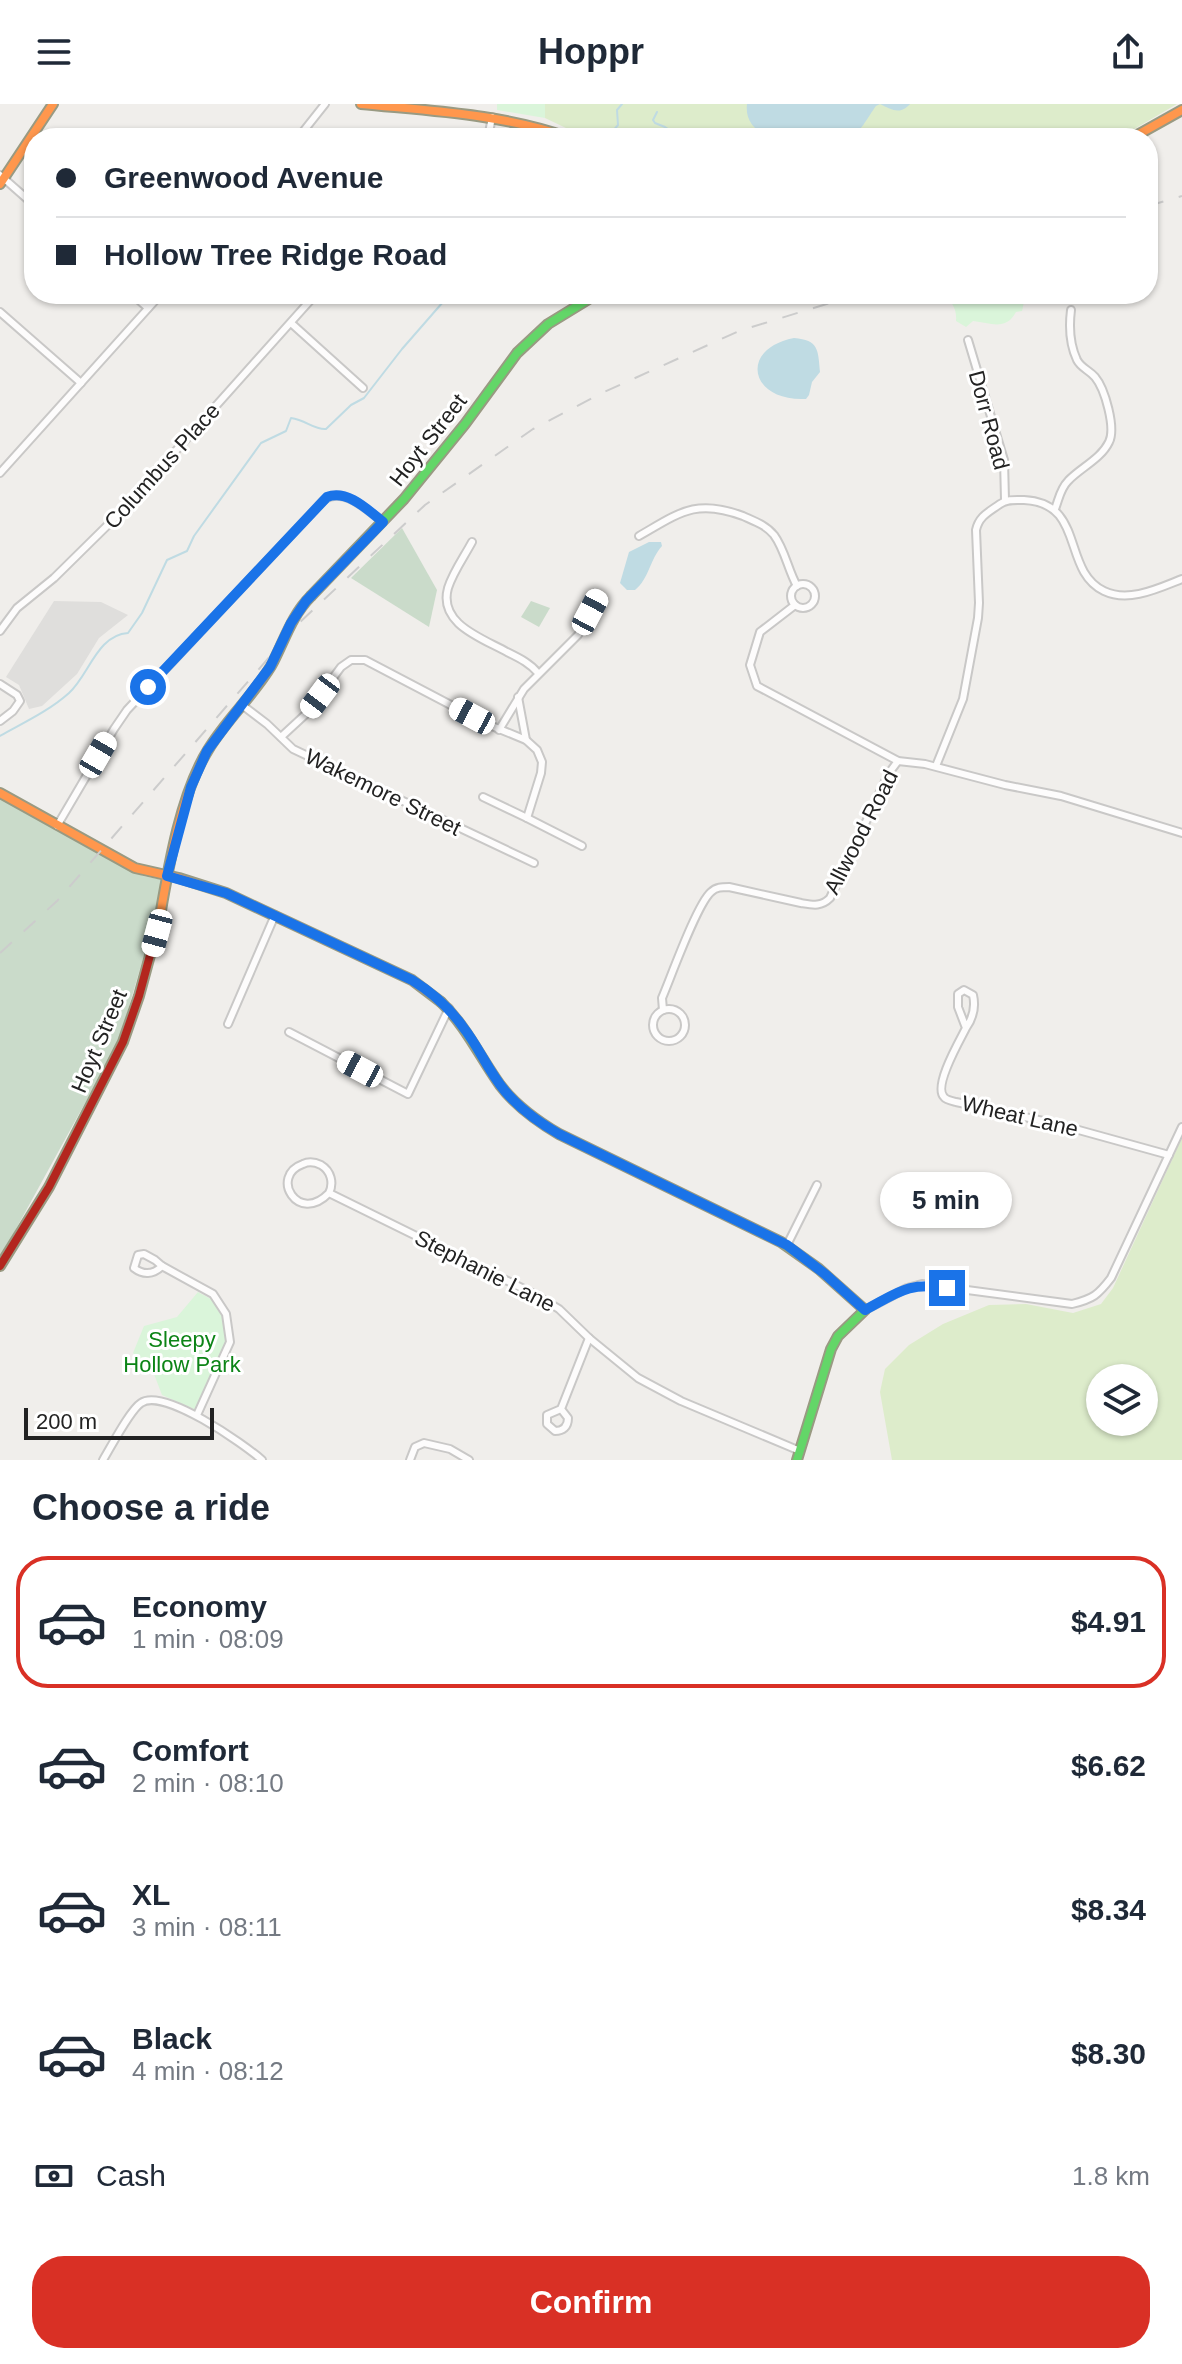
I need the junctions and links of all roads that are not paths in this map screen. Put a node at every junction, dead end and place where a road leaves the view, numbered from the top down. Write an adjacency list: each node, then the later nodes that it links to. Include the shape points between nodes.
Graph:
1 (53, 104): 7 (street)
2 (325, 104): 8 (street)
3 (361, 104): 4 (street)
4 (433, 107): 6 (street)
5 (1182, 110): 11 (street)
6 (492, 117): 9 (street); 10 (street)
7 (37, 128)
8 (306, 128)
9 (490, 128)
10 (542, 128)
11 (1150, 128)
12 (24, 147): 13 (street)
13 (2, 179): 14 (street)
14 (24, 197)
15 (143, 304): 19 (street)
16 (152, 304): 19 (street)
17 (307, 304): 22 (street, Columbus Place)
18 (580, 304): 29 (street, Hoyt Street, via 524,345)
19 (148, 308): 24 (street)
20 (1071, 310): 28 (street, via 1077,359 1102,388 1111,435 1101,452 1068,481)
21 (1, 315): 24 (street)
22 (291, 323): 25 (street); 36 (street, Columbus Place, via 122,511 17,608)
23 (968, 340): 27 (street, Dorr Road, via 1004,460)
24 (81, 383): 26 (street)
25 (363, 388)
26 (0, 473)
27 (1005, 500): 28 (street, via 1034,501); 46 (street, via 977,524 978,618 963,699)
28 (1055, 509): 32 (street, via 1086,577 1103,591 1130,595)
29 (383, 522): 40 (street, Hoyt Street, via 306,601); 50 (street, via 344,496 324,500 127,710)
30 (639, 536): 33 (street, via 690,509 731,512 772,533)
31 (472, 542): 37 (street, via 449,587 448,609 463,627)
32 (1182, 579)
33 (797, 586): 35 (street, via 791,595); 35 (street, via 810,587 814,598 806,607)
34 (599, 596): 37 (street, via 578,635)
35 (795, 605): 45 (street, via 760,632 750,665 757,686)
36 (0, 631)
37 (538, 673): 39 (street)
38 (0, 684): 41 (street, via 20,701)
39 (518, 697): 42 (street); 44 (street)
40 (242, 705): 43 (street, Wakemore Street); 54 (street, Hoyt Street, via 197,771)
41 (0, 721)
42 (499, 730): 43 (street, via 357,658 341,667 307,713); 44 (street)
43 (281, 737): 53 (street, Wakemore Street, via 301,753)
44 (526, 740): 49 (street, via 542,762)
45 (898, 761): 46 (street, Allwood Road); 57 (street, Allwood Road, via 826,902 812,905 729,887 709,894 662,998)
46 (936, 766): 51 (street, Allwood Road)
47 (0, 793): 50 (street)
48 (483, 797): 49 (street)
49 (527, 818): 52 (street)
50 (57, 826): 54 (street, via 135,868)
51 (1182, 833)
52 (582, 846)
53 (534, 863)
54 (167, 876): 55 (street, via 226,893); 66 (street, Hoyt Street, via 153,946 123,1042 49,1187)
55 (275, 915): 56 (street, via 412,980); 58 (street)
56 (449, 1008): 60 (street, via 408,1094); 65 (street, via 504,1090 538,1122)
57 (663, 1010): 57 (street, Allwood Road, via 653,1021 655,1032 675,1039 684,1028 683,1019 677,1011)
58 (228, 1024)
59 (966, 1028): 59 (street, Wheat Lane, via 957,1002 964,990 974,1003); 62 (street, Wheat Lane, via 942,1082 944,1098)
60 (289, 1032)
61 (1182, 1127): 62 (street)
62 (1169, 1155): 68 (street, via 1111,1278 1091,1299 1072,1304 922,1284)
63 (817, 1185): 65 (street)
64 (329, 1193): 64 (street, via 316,1202 300,1203 287,1180 296,1166 314,1162 331,1176); 69 (street, Stephanie Lane, via 534,1294)
65 (787, 1245): 68 (street)
66 (0, 1266)
67 (162, 1266): 71 (street, via 213,1294 226,1314 230,1342)
68 (865, 1310): 72 (street, via 831,1349)
69 (589, 1338): 70 (street); 72 (street, Stephanie Lane, via 638,1378)
70 (561, 1409)
71 (197, 1415): 73 (street, via 153,1399 142,1402); 74 (street)
72 (799, 1455)
73 (103, 1460)
74 (262, 1460)
75 (410, 1460): 76 (street, via 415,1447 424,1443)
76 (469, 1460)

